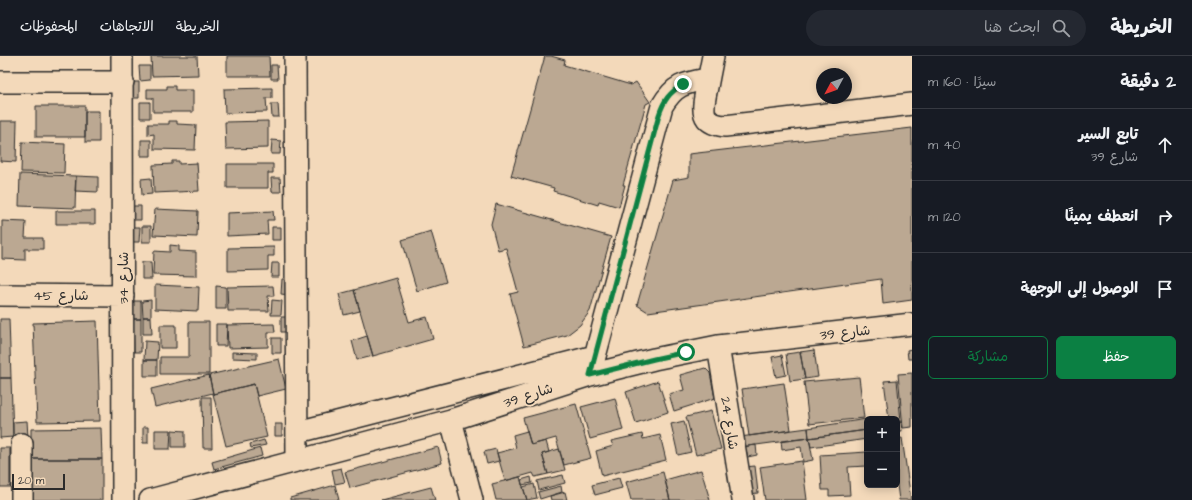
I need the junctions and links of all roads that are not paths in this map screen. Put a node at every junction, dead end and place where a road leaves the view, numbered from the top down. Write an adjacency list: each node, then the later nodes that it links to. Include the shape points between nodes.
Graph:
1 (122, 56): 6 (street, شارع 34)
2 (295, 56): 14 (street)
3 (713, 56): 4 (street)
4 (708, 79): 7 (street, via 703,104 704,113 709,121 716,125); 12 (street, via 683,84 667,97 662,106)
5 (0, 82): 6 (street)
6 (123, 82): 9 (street, شارع 34)
7 (912, 104)
8 (0, 295): 9 (street, شارع 45)
9 (123, 296): 19 (street, شارع 34)
10 (912, 324): 11 (street, شارع 39)
11 (718, 346): 12 (street, شارع 39, via 654,359); 22 (street, شارع 24)
12 (592, 366): 13 (street, شارع 39); 14 (street)
13 (451, 420): 16 (street, شارع 39); 21 (street)
14 (298, 432): 16 (street)
15 (22, 444): 18 (street)
16 (298, 461): 17 (street, شارع 39)
17 (218, 491): 20 (street, شارع 39)
18 (22, 500)
19 (123, 500)
20 (150, 500)
21 (472, 500)
22 (743, 500)

